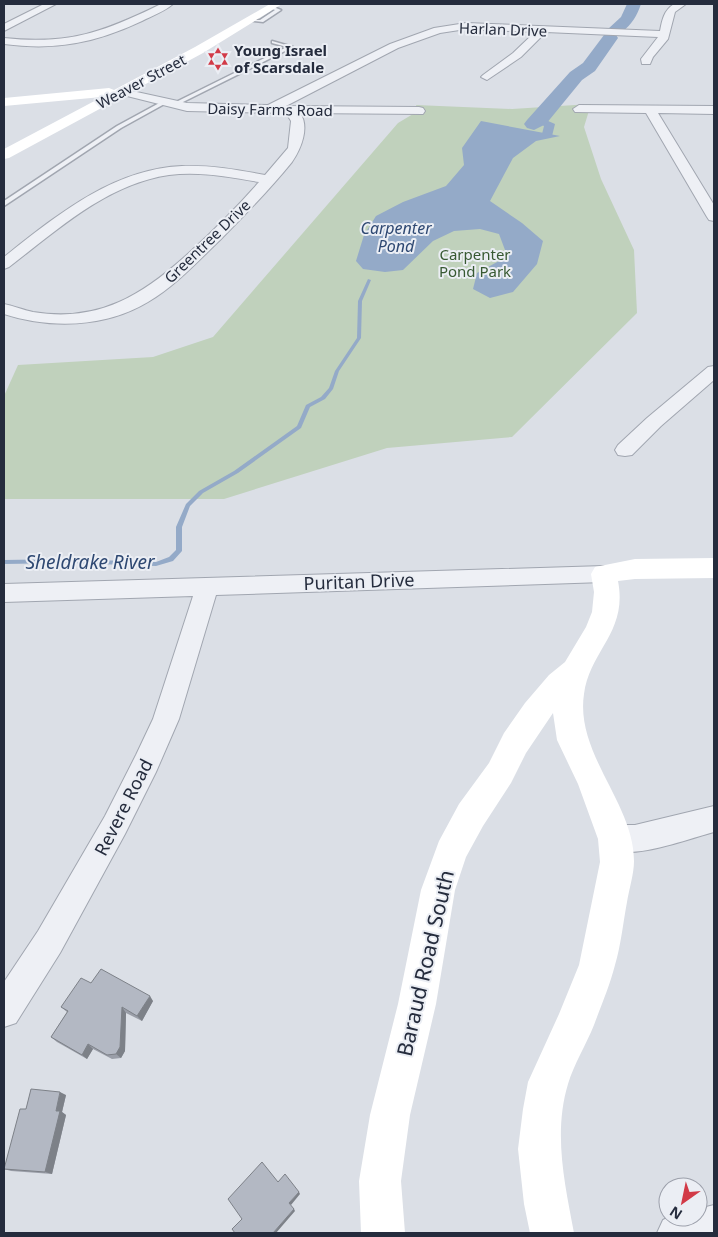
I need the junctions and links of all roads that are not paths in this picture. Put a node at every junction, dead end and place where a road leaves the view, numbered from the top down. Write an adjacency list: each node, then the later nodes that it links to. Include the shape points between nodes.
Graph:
1 (51, 4): 5 (street)
2 (168, 4): 8 (street, via 102,35 51,44)
3 (681, 4): 7 (street, via 668,12)
4 (274, 6): 12 (street, Weaver Street)
5 (4, 28)
6 (544, 30): 7 (street, Harlan Drive); 11 (street); 16 (street, Harlan Drive, via 466,26 438,30 394,46)
7 (664, 34): 10 (street)
8 (4, 41)
9 (274, 42): 15 (lane, via 291,47)
10 (646, 62)
11 (487, 77)
12 (123, 92): 13 (street); 15 (street, Daisy Farms Road); 22 (street, Weaver Street)
13 (65, 97): 14 (street); 22 (street, via 80,103 82,106)
14 (4, 102)
15 (170, 103): 16 (street, Daisy Farms Road, via 200,108); 25 (lane, via 119,127)
16 (270, 109): 17 (street, Daisy Farms Road)
17 (289, 109): 21 (street, Daisy Farms Road); 24 (street, Greentree Drive, via 297,118 294,148)
18 (579, 109): 19 (street)
19 (650, 109): 20 (street); 26 (street)
20 (714, 110)
21 (418, 111)
22 (78, 114): 23 (street, Weaver Street)
23 (4, 155)
24 (269, 180): 27 (street, via 183,171 139,178 92,200); 28 (street, Greentree Drive, via 173,276 130,304 96,316 73,319 35,317)
25 (4, 204)
26 (714, 217)
27 (4, 264)
28 (4, 309)
29 (711, 379): 30 (street, via 654,422)
30 (624, 450)
31 (714, 568): 32 (street, Puritan Drive, via 634,568)
32 (604, 574): 33 (street, Puritan Drive); 35 (street, Baraud Road South, via 606,612)
33 (207, 588): 34 (street, Puritan Drive); 38 (street, Revere Road, via 166,719 146,763 54,934)
34 (4, 592)
35 (575, 670): 37 (street, Baraud Road South, via 568,716 572,740); 40 (street, Baraud Road South, via 536,712 514,743 500,773 471,815 451,852 438,890 417,1004 390,1115 380,1181)
36 (714, 819): 37 (street, via 635,839)
37 (616, 839): 41 (street, Baraud Road South, via 617,862 597,965 548,1082 543,1109 539,1149)
38 (4, 1011)
39 (714, 1224): 42 (street)
40 (383, 1233)
41 (552, 1233)
42 (676, 1233)

